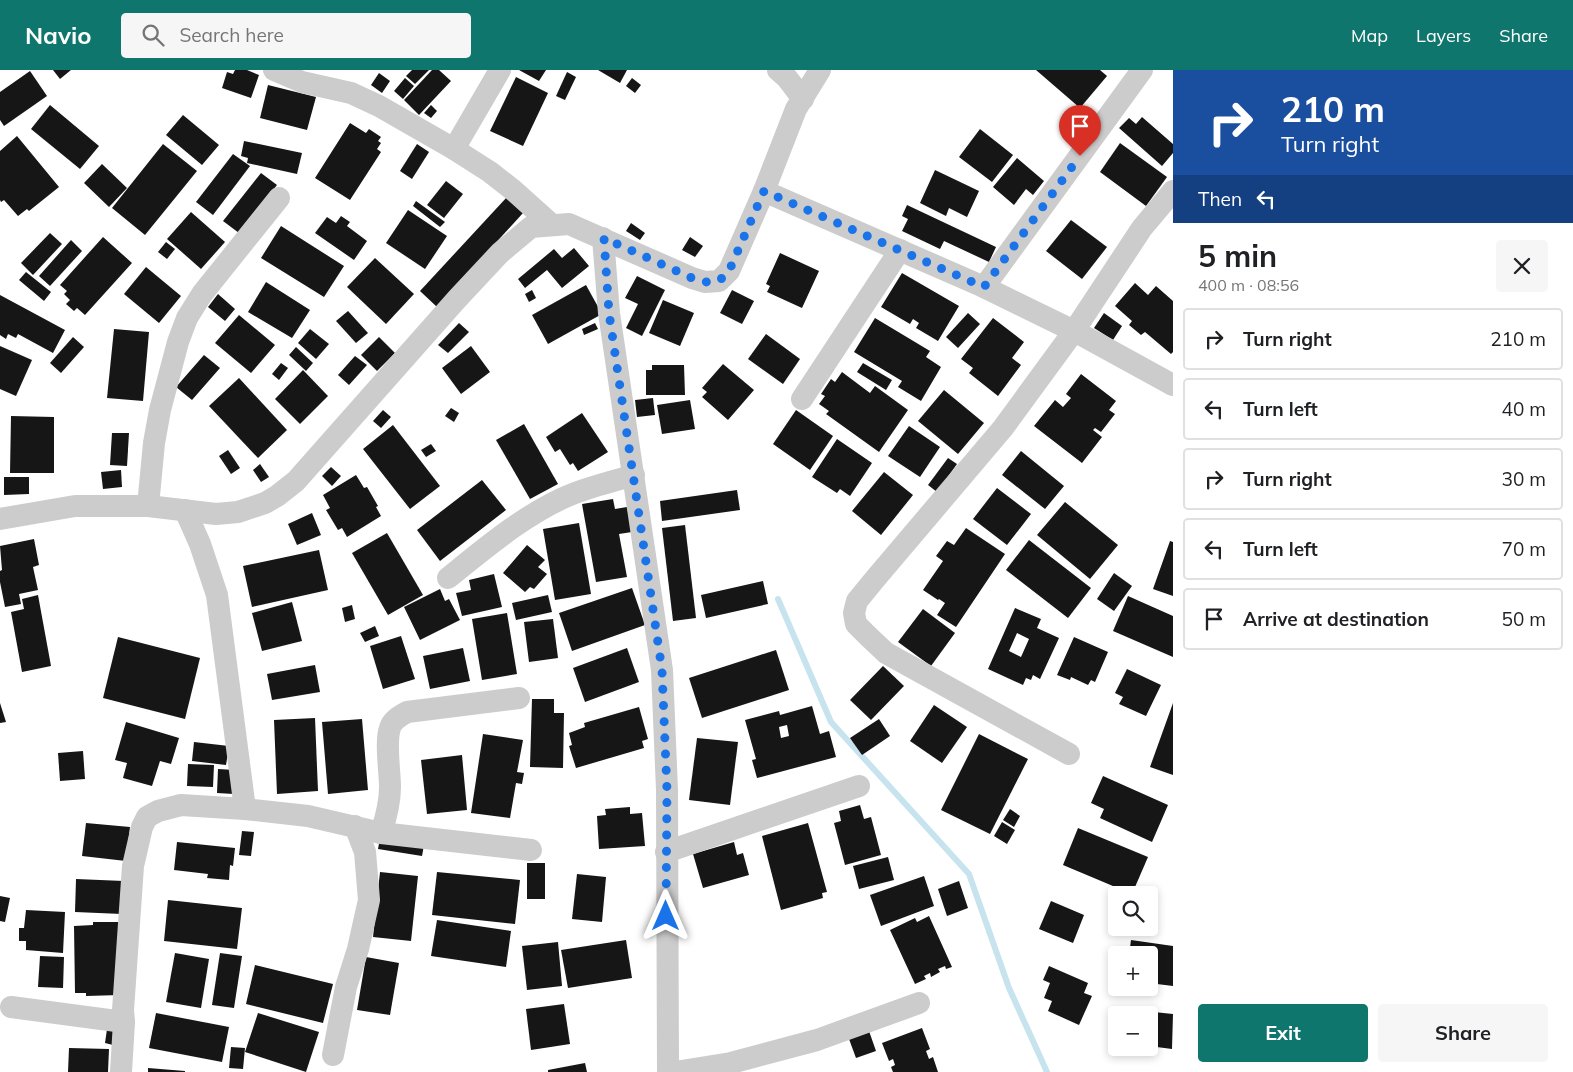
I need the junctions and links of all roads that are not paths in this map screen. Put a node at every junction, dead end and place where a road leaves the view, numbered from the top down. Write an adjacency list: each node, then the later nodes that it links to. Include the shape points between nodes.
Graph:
1 (274, 70): 7 (street, via 302,82 360,96)
2 (500, 70): 7 (street)
3 (778, 70): 6 (street)
4 (820, 70): 6 (street)
5 (1142, 70): 14 (street)
6 (803, 99): 9 (street, via 796,109)
7 (454, 149): 11 (street, via 513,190)
8 (1173, 190): 15 (street, via 1142,228)
9 (764, 191): 12 (street, via 729,271 719,281 705,282 692,278); 13 (street)
10 (279, 198): 19 (street, via 202,294 187,318 160,410)
11 (552, 226): 12 (street, via 569,224); 20 (street, via 531,227 500,253 296,481 277,496 238,512 216,514)
12 (604, 238): 18 (street, via 609,313)
13 (900, 250): 14 (street); 17 (street)
14 (984, 287): 15 (street)
15 (1074, 331): 16 (street); 24 (street, via 1002,428 875,579 858,601 854,613 856,624 886,653)
16 (1173, 385)
17 (802, 399)
18 (634, 475): 22 (street, via 574,494 547,507 509,530); 30 (street, via 662,670)
19 (148, 506): 20 (street); 21 (street, via 75,506)
20 (185, 510): 26 (street, via 217,595)
21 (0, 519)
22 (448, 578)
23 (519, 698): 28 (street, via 407,712 397,718 390,728 390,788)
24 (1069, 754)
25 (859, 786): 30 (street)
26 (245, 809): 27 (street, via 308,816); 33 (street, via 181,805 147,817 133,866)
27 (355, 826): 28 (street); 34 (street, via 365,852 369,900 346,987)
28 (381, 833): 29 (street)
29 (531, 850)
30 (666, 852): 36 (street)
31 (919, 1003): 37 (street, via 817,1040 731,1063)
32 (12, 1007): 33 (street)
33 (124, 1022): 35 (street)
34 (333, 1055)
35 (121, 1072)
36 (668, 1072)
37 (675, 1072)

